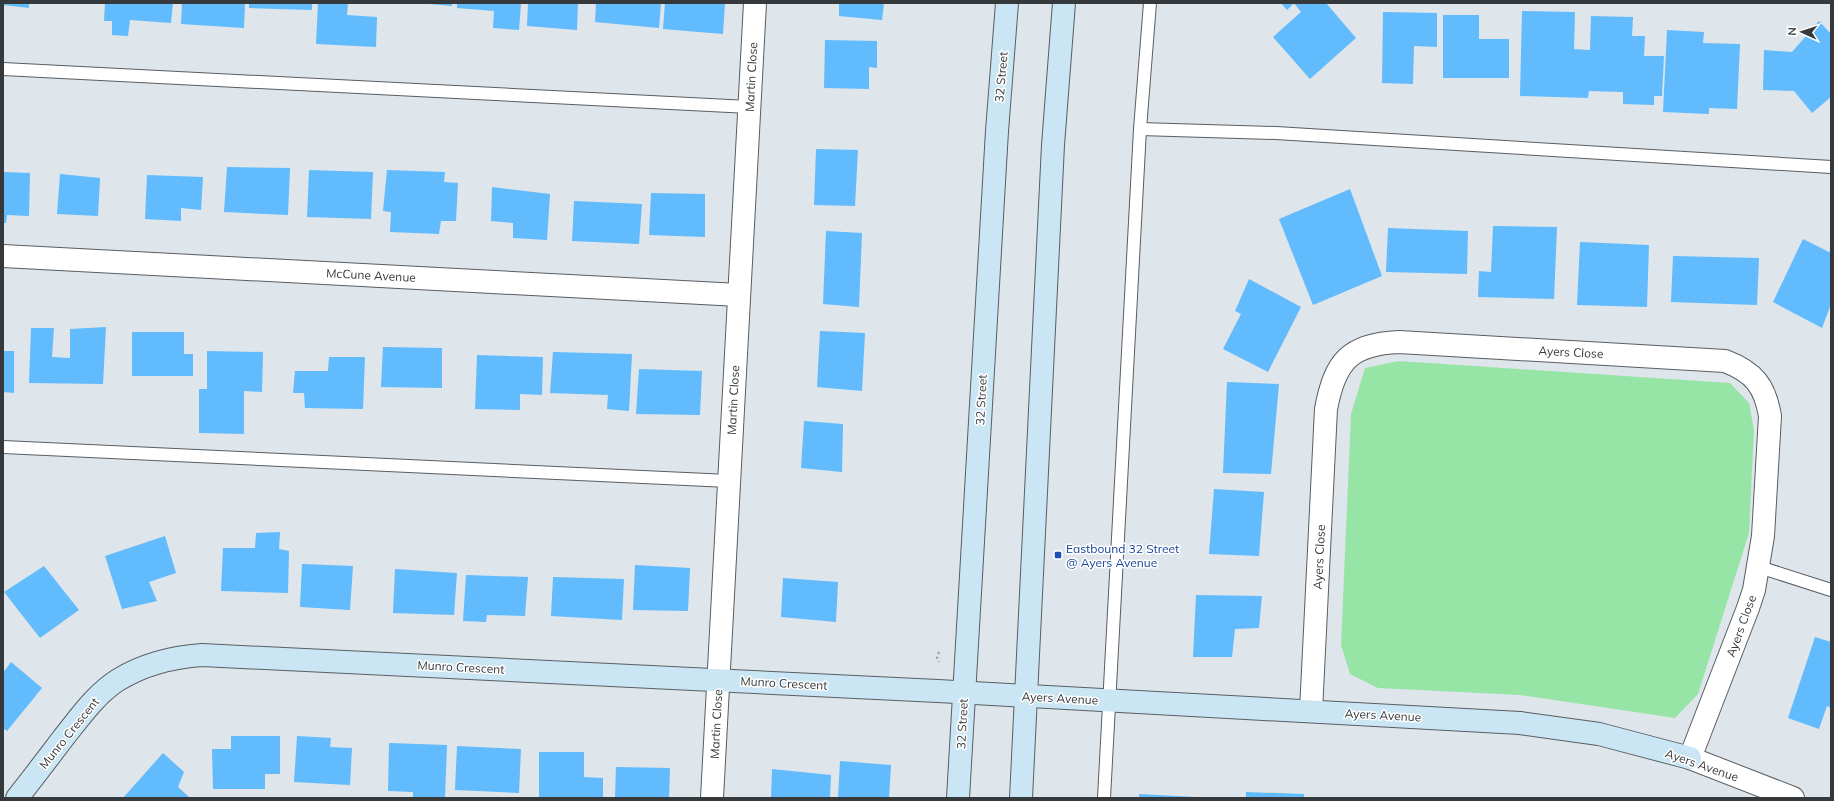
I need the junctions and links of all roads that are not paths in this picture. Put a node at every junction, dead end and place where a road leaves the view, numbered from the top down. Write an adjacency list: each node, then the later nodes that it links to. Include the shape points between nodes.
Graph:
1 (755, 3): 6 (street, Martin Close)
2 (1007, 3): 16 (street, 32 Street, via 996,139)
3 (1064, 3): 17 (street, via 1053,145)
4 (1150, 3): 7 (lane)
5 (3, 69): 6 (lane)
6 (749, 108): 10 (street, Martin Close)
7 (1140, 129): 8 (lane, via 1276,133); 18 (lane)
8 (1831, 167)
9 (3, 256): 10 (street, McCune Avenue)
10 (739, 295): 12 (street, Martin Close)
11 (3, 447): 12 (lane)
12 (729, 481): 15 (street, Martin Close)
13 (1759, 567): 14 (lane); 19 (street, Ayers Close, via 1770,416 1768,399 1760,384 1736,365 1710,360 1399,342 1371,345 1357,350 1342,363 1330,386 1326,409); 20 (street, Ayers Close, via 1748,608)
14 (1831, 590)
15 (718, 680): 16 (street, Munro Crescent); 21 (street, Munro Crescent, via 221,655 182,656 139,670 118,680 100,694); 22 (street, Martin Close)
16 (963, 693): 17 (street, Ayers Avenue); 23 (street, 32 Street)
17 (1026, 696): 18 (street, Ayers Avenue); 24 (street)
18 (1110, 700): 19 (street, Ayers Avenue); 25 (lane)
19 (1311, 711): 20 (street, Ayers Avenue, via 1520,723 1599,734)
20 (1690, 758): 26 (street, Ayers Avenue)
21 (17, 798)
22 (712, 798)
23 (958, 798)
24 (1021, 798)
25 (1104, 798)
26 (1792, 798)

